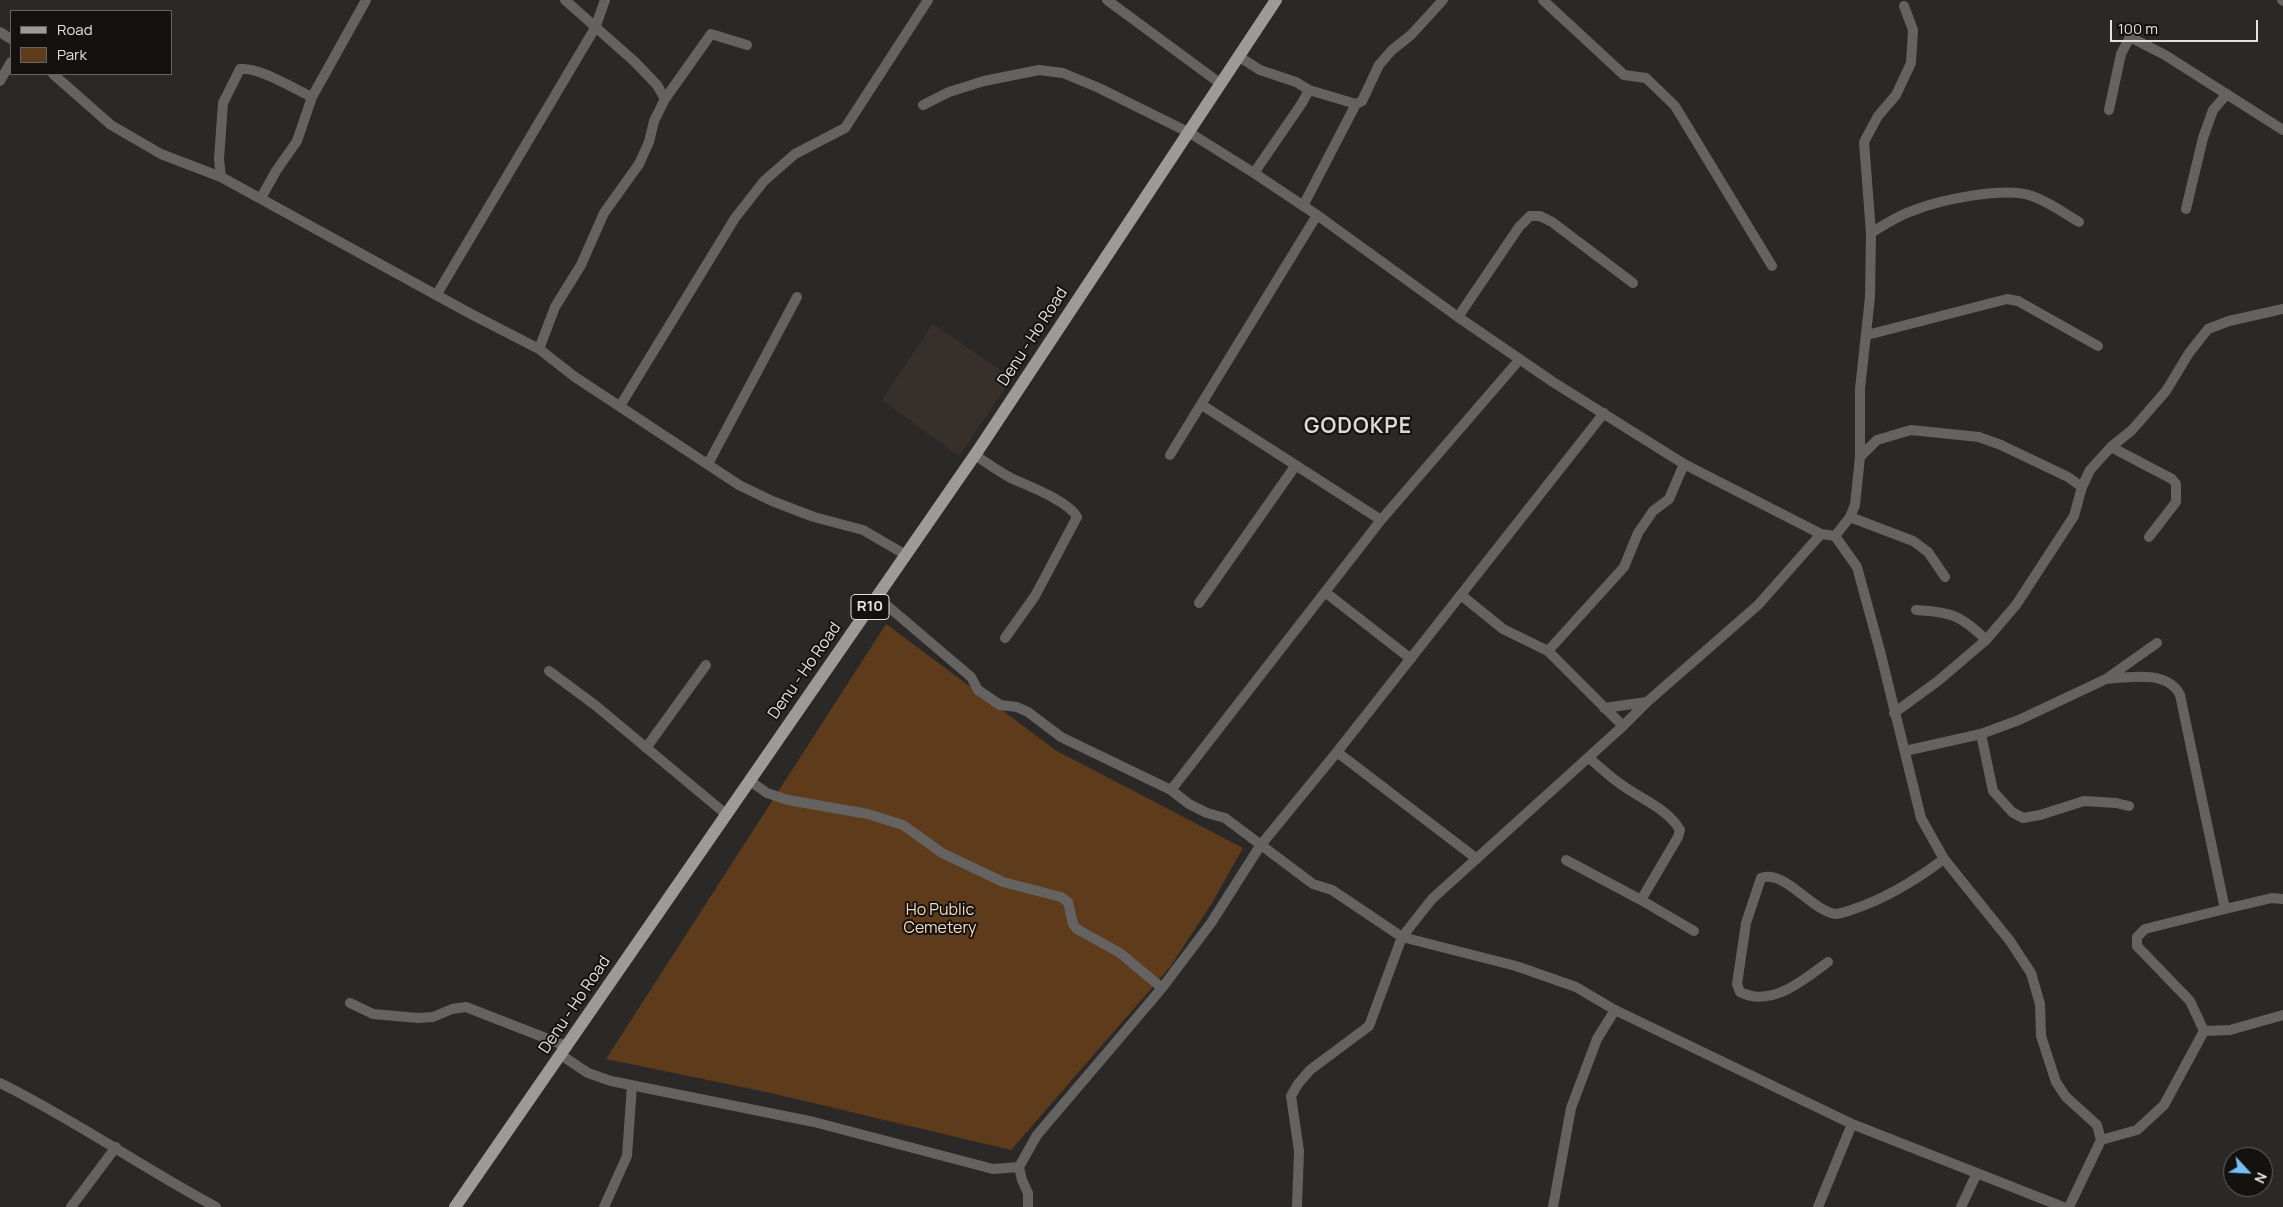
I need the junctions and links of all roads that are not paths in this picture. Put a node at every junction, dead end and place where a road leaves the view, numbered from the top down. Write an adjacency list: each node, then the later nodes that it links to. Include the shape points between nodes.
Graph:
1 (366, 0): 19 (street)
2 (565, 0): 10 (street)
3 (606, 0): 10 (street)
4 (928, 0): 45 (street, via 845,128 795,154 764,181 735,218)
5 (1107, 0): 16 (street)
6 (1276, 0): 12 (main road, Denu - Ho Road / R10)
7 (1443, 0): 21 (street, via 1379,65 1362,102)
8 (1543, 0): 34 (street, via 1624,74 1646,78 1675,106)
9 (1904, 6): 33 (street, via 1912,30 1911,63 1896,95 1878,116 1864,142)
10 (595, 28): 20 (street, via 645,72); 36 (street)
11 (747, 45): 20 (street, via 711,34)
12 (1238, 56): 16 (main road, Denu - Ho Road / R10); 17 (street, via 1260,70 1296,82)
13 (10, 64): 15 (street)
14 (54, 75): 27 (street, via 111,125 161,154)
15 (0, 81)
16 (1221, 84): 25 (main road, Denu - Ho Road / R10)
17 (1308, 90): 21 (street); 26 (street)
18 (2227, 94): 23 (street, via 2130,37 2121,54); 24 (street); 30 (street, via 2213,110 2203,138)
19 (312, 97): 27 (street, via 254,71 240,70 223,103); 28 (street, via 297,141)
20 (665, 99): 42 (street, via 639,164 604,213 581,265 555,307)
21 (1356, 104): 29 (street)
22 (923, 105): 25 (street, via 949,92 984,81 1024,72 1053,70 1099,88)
23 (2108, 110)
24 (2283, 130)
25 (1190, 133): 26 (street); 48 (main road, Denu - Ho Road / R10)
26 (1254, 173): 29 (street)
27 (221, 177): 28 (street)
28 (261, 198): 36 (street)
29 (1303, 206): 31 (street)
30 (2186, 210)
31 (1317, 215): 39 (street); 44 (street)
32 (2079, 222): 33 (street, via 2031,195 2014,192 1938,202 1910,211)
33 (1871, 233): 40 (street)
34 (1772, 266)
35 (1633, 283): 39 (street, via 1552,222 1540,216 1530,216 1519,227)
36 (437, 294): 42 (street)
37 (797, 297): 51 (street)
38 (2283, 309): 47 (street, via 2228,321 2208,329 2166,391 2132,430)
39 (1458, 317): 43 (street)
40 (1866, 335): 41 (street, via 2007,299 2018,301); 50 (street, via 1860,389)
41 (2098, 346)
42 (539, 349): 45 (street)
43 (1520, 359): 46 (street); 56 (street)
44 (1202, 405): 49 (street); 53 (street)
45 (620, 406): 51 (street)
46 (1604, 413): 52 (street); 63 (street)
47 (2111, 446): 54 (street, via 2090,470); 59 (street, via 2176,484 2176,502)
48 (975, 455): 60 (main road, Denu - Ho Road / R10); 67 (street, via 1013,479 1044,492 1077,517 1035,596)
49 (1170, 455)
50 (1860, 457): 54 (street, via 1877,440 1911,430 1972,436 2001,445); 55 (street, via 1855,505)
51 (708, 464): 60 (street, via 739,485 772,501 863,530)
52 (1684, 464): 57 (street); 70 (street, via 1669,499 1653,511 1638,533 1624,567)
53 (1296, 465): 56 (street); 65 (street)
54 (2082, 487): 68 (street, via 2074,516 2016,605)
55 (1850, 517): 58 (street); 61 (street, via 1913,541 1928,552)
56 (1381, 520): 62 (street)
57 (1821, 534): 58 (street); 75 (street, via 1758,605)
58 (1835, 536): 77 (street, via 1857,567)
59 (2149, 537)
60 (906, 555): 64 (main road, Denu - Ho Road / R10)
61 (1945, 577)
62 (1325, 592): 71 (street); 85 (street)
63 (1461, 595): 70 (street, via 1503,630); 71 (street)
64 (877, 598): 84 (main road, Denu - Ho Road / R10); 85 (street, via 971,678 978,690 1000,705 1028,712 1061,737)
65 (1199, 602)
66 (1916, 610): 68 (street, via 1944,612 1960,619)
67 (1004, 638)
68 (1986, 640): 77 (street)
69 (2156, 643): 74 (street)
70 (1548, 651): 76 (street)
71 (1411, 659): 82 (street)
72 (706, 665): 80 (street)
73 (549, 671): 80 (street)
74 (2106, 679): 79 (street); 94 (street, via 2164,679 2176,687)
75 (1648, 702): 76 (street); 78 (street)
76 (1604, 708): 78 (street)
77 (1894, 713): 81 (street)
78 (1623, 726): 83 (street)
79 (1981, 734): 81 (street); 86 (street, via 1993,791 2012,812 2023,818 2084,801)
80 (646, 748): 87 (street)
81 (1904, 751): 89 (street, via 1921,818)
82 (1337, 752): 88 (street); 90 (street)
83 (1589, 758): 90 (street); 93 (street, via 1621,785 1676,822 1680,830)
84 (750, 781): 87 (main road, Denu - Ho Road / R10); 98 (street, via 767,793 788,800 868,814 903,826 942,853 1003,882 1061,897 1068,902 1072,924 1077,930 1120,953)
85 (1170, 790): 88 (street, via 1189,804 1225,818)
86 (2130, 806)
87 (727, 814): 103 (main road, Denu - Ho Road / R10)
88 (1260, 846): 96 (street, via 1313,884 1332,890); 98 (street, via 1211,923)
89 (1944, 858): 97 (street, via 1920,878 1877,901 1837,914 1821,910 1774,877 1761,878 1746,923 1737,984 1740,992 1764,998 1795,986); 107 (street, via 2010,941 2031,973 2040,1004 2041,1036 2056,1082 2066,1097 2098,1125)
90 (1477, 859): 96 (street, via 1432,899)
91 (1566, 860): 93 (street)
92 (2283, 899): 94 (street, via 2272,898)
93 (1641, 900): 95 (street)
94 (2224, 909): 102 (street, via 2145,929 2137,937 2137,946 2190,1001)
95 (1694, 931)
96 (1402, 936): 100 (street, via 1516,966 1576,987); 111 (street, via 1369,1026 1310,1070 1291,1096 1299,1151)
97 (1828, 962)
98 (1162, 988): 109 (street, via 1037,1135)
99 (350, 1003): 103 (street, via 373,1014 418,1018 433,1017 452,1008 466,1006)
100 (1615, 1010): 106 (street); 117 (street, via 1598,1039 1571,1108)
101 (2283, 1015): 102 (street, via 2230,1030)
102 (2204, 1031): 107 (street, via 2164,1105 2137,1130)
103 (564, 1050): 105 (street, via 588,1073); 114 (main road, Denu - Ho Road / R10)
104 (0, 1083): 108 (street)
105 (632, 1085): 109 (street, via 814,1122 993,1169); 115 (street, via 627,1156)
106 (1852, 1124): 110 (street); 118 (street)
107 (2101, 1140): 121 (street)
108 (116, 1147): 112 (street); 113 (street)
109 (1019, 1167): 116 (street, via 1028,1193)
110 (1977, 1173): 119 (street); 120 (street)
111 (1297, 1206)
112 (70, 1207)
113 (216, 1207)
114 (455, 1207)
115 (604, 1207)
116 (1028, 1207)
117 (1553, 1207)
118 (1818, 1207)
119 (1961, 1207)
120 (2063, 1207)
121 (2069, 1207)

